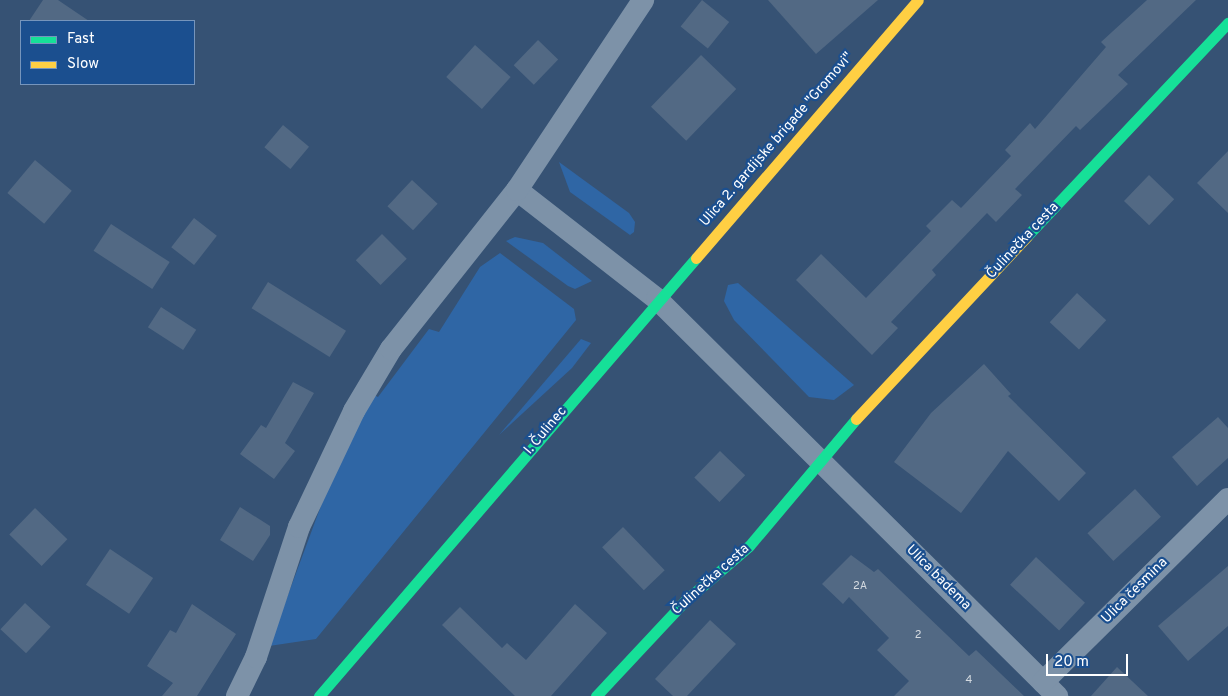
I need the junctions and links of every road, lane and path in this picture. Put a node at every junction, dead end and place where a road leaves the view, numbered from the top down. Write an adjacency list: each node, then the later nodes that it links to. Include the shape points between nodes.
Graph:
1 (643, 0): 4 (street)
2 (918, 0): 5 (street, Ulica 2. gardijske brigade "Gromovi")
3 (1228, 23): 6 (street, Čulinečka cesta)
4 (517, 190): 5 (street); 9 (street, via 391,349 354,411 299,527 256,657)
5 (657, 299): 6 (street); 10 (street, I. Čulinec)
6 (819, 460): 8 (street, Ulica badema); 11 (street, Čulinečka cesta, via 745,550 686,601)
7 (1228, 499): 8 (street, Ulica česmina)
8 (1050, 689)
9 (237, 696)
10 (319, 696)
11 (596, 696)

